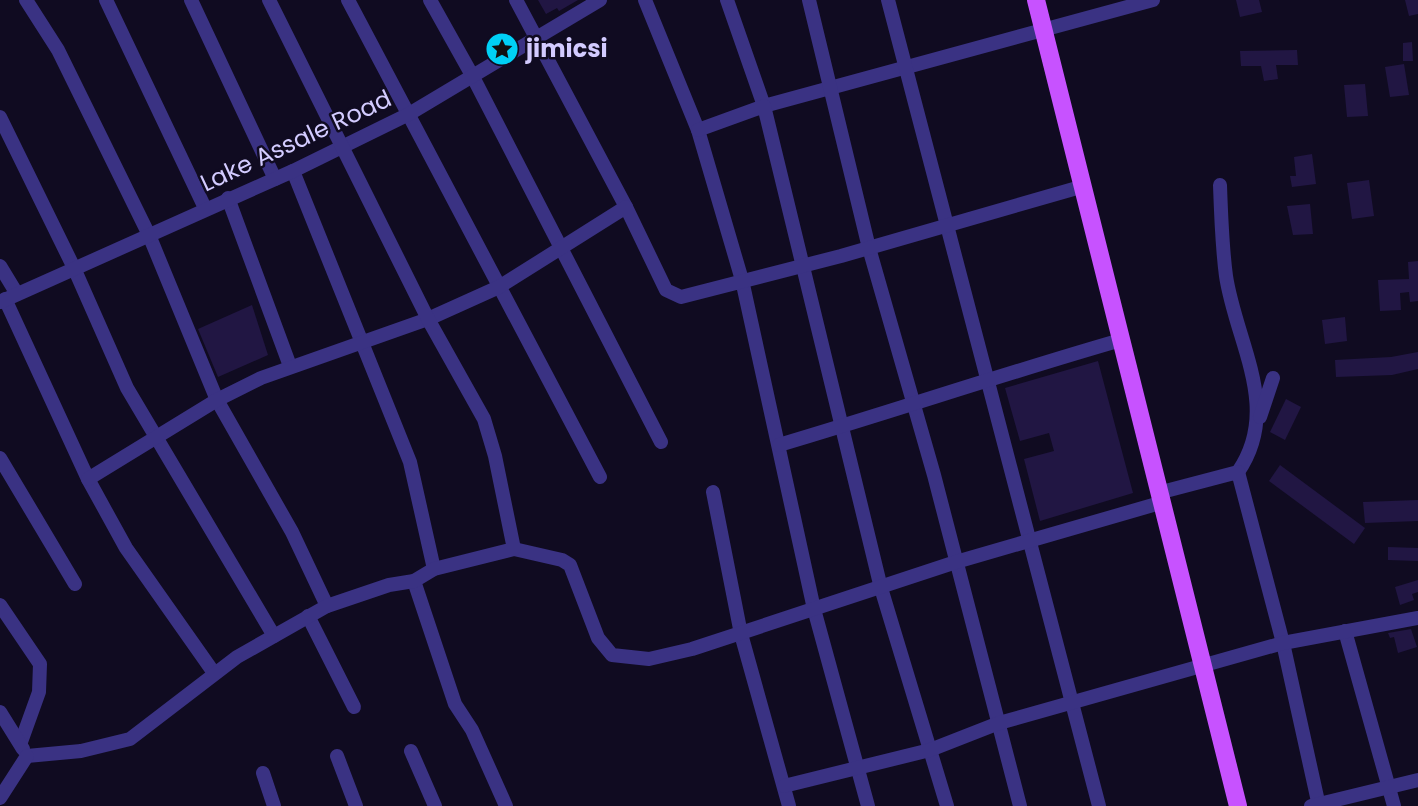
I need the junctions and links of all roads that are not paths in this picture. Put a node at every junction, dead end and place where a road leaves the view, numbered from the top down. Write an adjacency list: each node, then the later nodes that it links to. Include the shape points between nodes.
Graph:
1 (26, 0): 33 (street, via 58,50)
2 (106, 0): 31 (street)
3 (191, 0): 26 (street)
4 (269, 0): 24 (street)
5 (348, 0): 21 (street)
6 (429, 0): 18 (street)
7 (516, 0): 16 (street)
8 (598, 0): 16 (street, Lake Assale Road)
9 (645, 0): 23 (street)
10 (727, 0): 20 (street)
11 (809, 0): 19 (street)
12 (888, 0): 17 (street)
13 (1037, 0): 15 (main road)
14 (1153, 0): 15 (street)
15 (1044, 31): 17 (street); 28 (main road)
16 (536, 36): 18 (street, Lake Assale Road); 30 (street)
17 (908, 68): 19 (street); 32 (street)
18 (473, 77): 21 (street, Lake Assale Road); 35 (street)
19 (832, 88): 20 (street); 34 (street)
20 (764, 106): 23 (street); 36 (street)
21 (409, 114): 24 (street, Lake Assale Road); 40 (street)
22 (0, 117): 38 (street)
23 (698, 130): 39 (street)
24 (343, 147): 25 (street, Lake Assale Road); 42 (street)
25 (293, 171): 26 (street, Lake Assale Road); 44 (street)
26 (275, 179): 29 (street, Lake Assale Road)
27 (1220, 185): 50 (street, via 1226,277 1252,369)
28 (1084, 186): 32 (street); 43 (main road)
29 (228, 198): 31 (street, Lake Assale Road); 45 (street)
30 (626, 207): 35 (street); 39 (street, via 673,296)
31 (205, 208): 33 (street, Lake Assale Road)
32 (945, 226): 34 (street); 47 (street)
33 (149, 235): 38 (street, Lake Assale Road); 48 (street)
34 (869, 248): 36 (street); 49 (street)
35 (561, 249): 40 (street); 53 (street)
36 (803, 265): 39 (street); 51 (street)
37 (0, 266): 41 (street)
38 (74, 268): 41 (street, Lake Assale Road); 52 (street)
39 (742, 280): 54 (street)
40 (499, 287): 42 (street); 57 (street)
41 (7, 298): 58 (street)
42 (428, 319): 44 (street); 62 (street, via 484,419)
43 (1121, 340): 47 (street); 60 (main road)
44 (360, 341): 45 (street); 64 (street, via 410,462)
45 (290, 366): 48 (street)
46 (1273, 378): 50 (street)
47 (986, 379): 49 (street); 61 (street)
48 (217, 400): 52 (street); 69 (street, via 292,532)
49 (914, 405): 51 (street); 63 (street)
50 (1258, 423): 56 (street, via 1247,459)
51 (844, 426): 54 (street); 67 (street)
52 (154, 438): 58 (street); 75 (street)
53 (661, 442)
54 (779, 445): 70 (street)
55 (0, 458): 66 (street)
56 (1238, 471): 60 (street); 76 (street)
57 (600, 477)
58 (88, 479): 78 (street, via 126,548)
59 (713, 492): 74 (street)
60 (1159, 498): 61 (street); 77 (main road)
61 (1027, 540): 63 (street); 79 (street)
62 (514, 549): 64 (street); 74 (street, via 570,565 598,638 612,655 649,659)
63 (956, 562): 67 (street); 82 (street)
64 (434, 569): 65 (street)
65 (414, 581): 69 (street); 97 (street, via 455,704 472,730)
66 (75, 584)
67 (881, 588): 70 (street); 84 (street)
68 (0, 605): 83 (street, via 40,664 39,692)
69 (327, 606): 71 (street)
70 (814, 609): 74 (street); 87 (street)
71 (308, 616): 75 (street); 80 (street)
72 (1418, 618): 73 (street)
73 (1345, 631): 76 (street); 91 (street)
74 (741, 634): 90 (street)
75 (274, 636): 78 (street)
76 (1283, 643): 77 (street); 93 (street)
77 (1201, 667): 79 (street); 103 (main road)
78 (214, 673): 83 (street, via 130,739 81,751)
79 (1070, 702): 82 (street); 102 (street)
80 (354, 708)
81 (0, 712): 83 (street)
82 (999, 723): 84 (street); 101 (street)
83 (24, 749): 92 (street)
84 (930, 750): 87 (street); 100 (street)
85 (411, 751): 96 (street)
86 (337, 756): 95 (street)
87 (858, 768): 90 (street); 99 (street)
88 (263, 774): 94 (street)
89 (1418, 780): 91 (street)
90 (784, 786): 98 (street)
91 (1390, 787): 93 (street); 104 (street)
92 (0, 798)
93 (1316, 805)
94 (274, 806)
95 (356, 806)
96 (435, 806)
97 (506, 806)
98 (789, 806)
99 (868, 806)
100 (947, 806)
101 (1020, 806)
102 (1099, 806)
103 (1238, 806)
104 (1394, 806)

